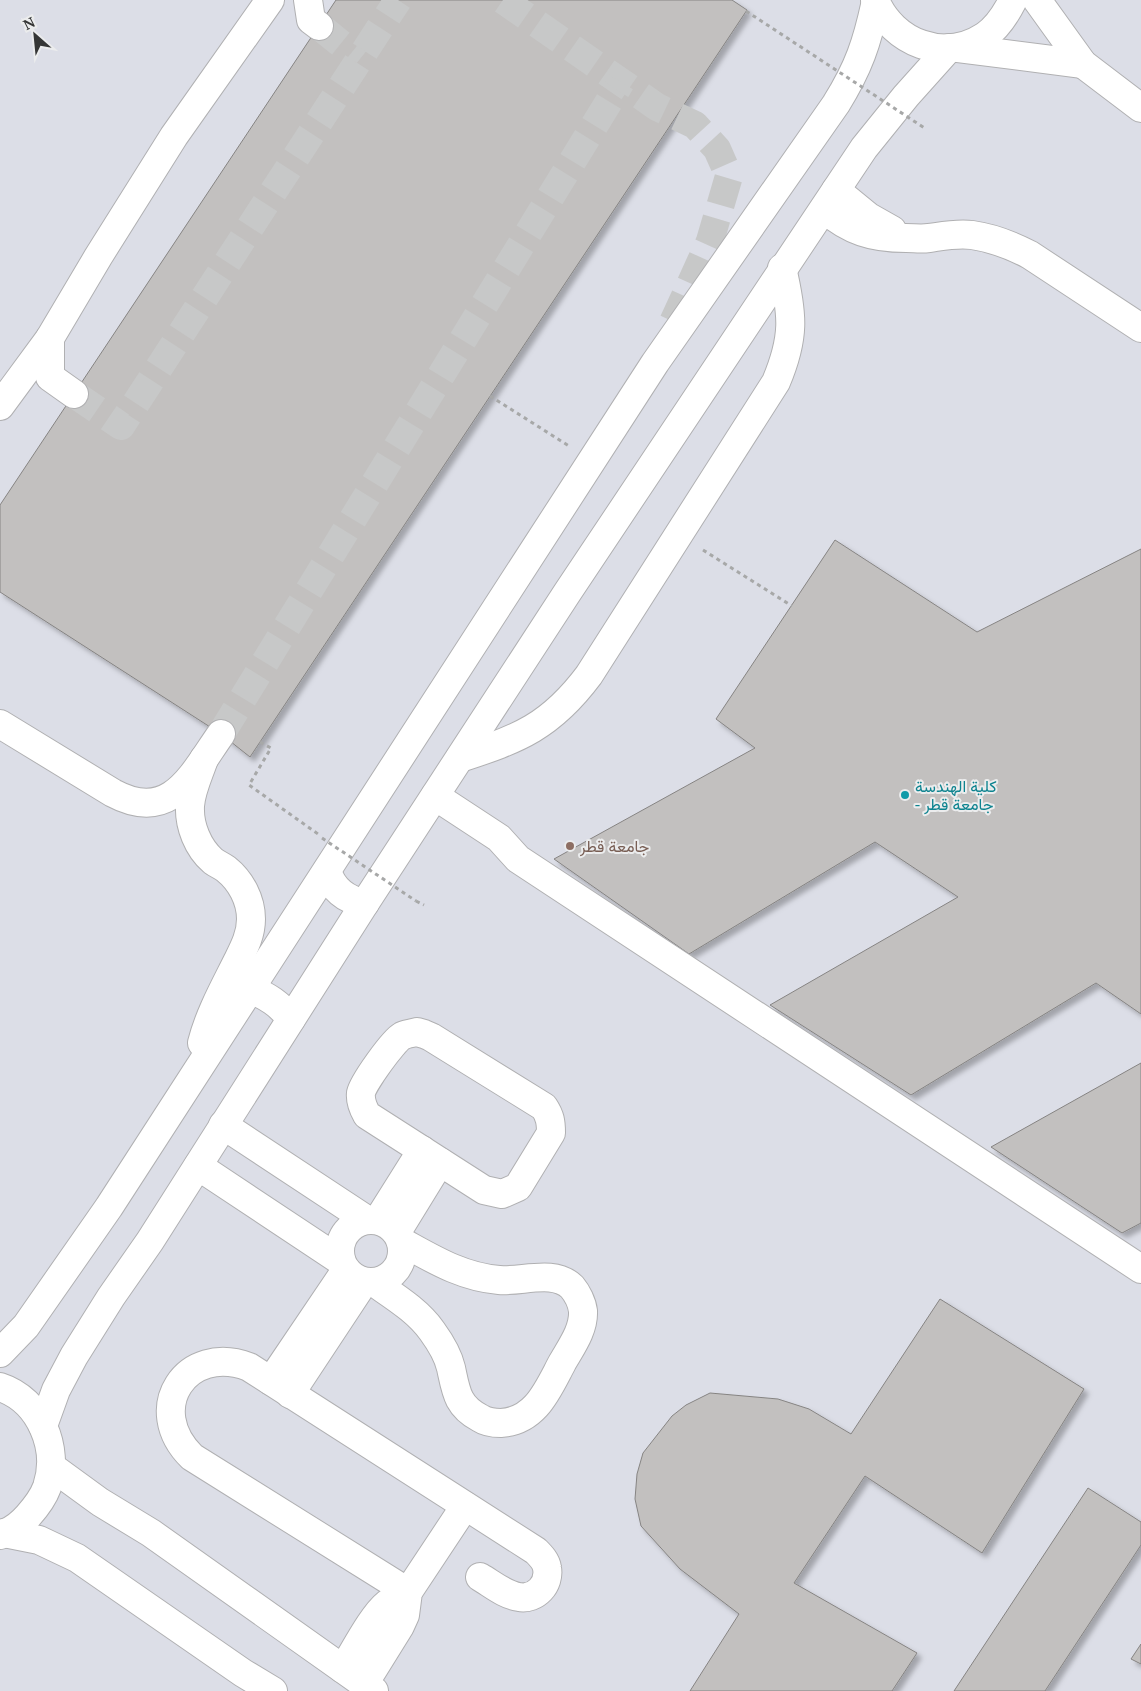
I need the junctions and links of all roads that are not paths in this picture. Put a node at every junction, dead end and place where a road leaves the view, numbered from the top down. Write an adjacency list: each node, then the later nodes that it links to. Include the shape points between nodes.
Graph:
1 (270, 0): 13 (street, via 174,136)
2 (308, 0): 6 (street, via 311,20)
3 (1013, 0): 7 (street, via 997,26 985,36)
4 (1037, 0): 8 (street)
5 (876, 1): 7 (street, via 882,15 904,37 918,44); 21 (street, via 863,54 852,80 655,363)
6 (319, 26)
7 (952, 48): 8 (street); 10 (street, via 884,122)
8 (1083, 64): 9 (street)
9 (1141, 108)
10 (830, 199): 11 (street); 12 (street, via 842,222 877,236 927,238 970,235 1011,245)
11 (782, 268): 18 (street); 18 (street, via 791,323 789,344 776,382 589,675 564,705 533,729 515,739)
12 (1141, 328)
13 (50, 338): 14 (street, via 50,378); 15 (street)
14 (74, 394)
15 (0, 406)
16 (0, 724): 19 (street, via 128,801 144,804 160,802 175,794)
17 (221, 734): 19 (street)
18 (460, 758): 20 (street)
19 (204, 759): 25 (street, via 193,791 191,822 203,850 232,874 245,892 251,918 246,944 209,1022)
20 (430, 804): 22 (street); 30 (street, via 478,846 518,859)
21 (326, 871): 22 (street, via 341,893); 23 (street)
22 (365, 903): 24 (street)
23 (250, 990): 24 (street, via 273,1000); 25 (street)
24 (291, 1019): 26 (street)
25 (198, 1070): 32 (street, via 109,1207 26,1326)
26 (224, 1126): 28 (street); 29 (street)
27 (431, 1156): 27 (street, via 484,1190 502,1194 524,1179 551,1133 549,1115 536,1101 431,1037 424,1034 401,1036 365,1083 362,1107 367,1115); 29 (street)
28 (198, 1166): 31 (street); 35 (street, via 74,1356 56,1390)
29 (386, 1228): 31 (street, via 356,1223 342,1239 340,1250); 31 (street, via 403,1253 395,1273 386,1279); 31 (street, via 447,1267 463,1273 515,1281 553,1278 572,1287 583,1309 582,1321 543,1398 523,1418 495,1423 481,1419 460,1400 443,1347 432,1330 418,1315)
30 (1141, 1269)
31 (356, 1274): 34 (street)
32 (0, 1353)
33 (0, 1387): 35 (street, via 19,1397)
34 (280, 1388): 37 (street); 40 (street, via 237,1363 212,1362 200,1367 180,1383 174,1395 171,1422 175,1435 192,1457)
35 (44, 1426): 36 (street)
36 (52, 1467): 38 (street, via 47,1488 37,1506 23,1522); 42 (street)
37 (465, 1506): 39 (street, via 536,1552 547,1567 544,1585 530,1597 511,1595); 40 (street)
38 (2, 1534): 41 (street, via 39,1540 77,1558)
39 (480, 1577)
40 (408, 1592): 42 (street, via 400,1626)
41 (245, 1682): 43 (street)
42 (361, 1682)
43 (273, 1691)

